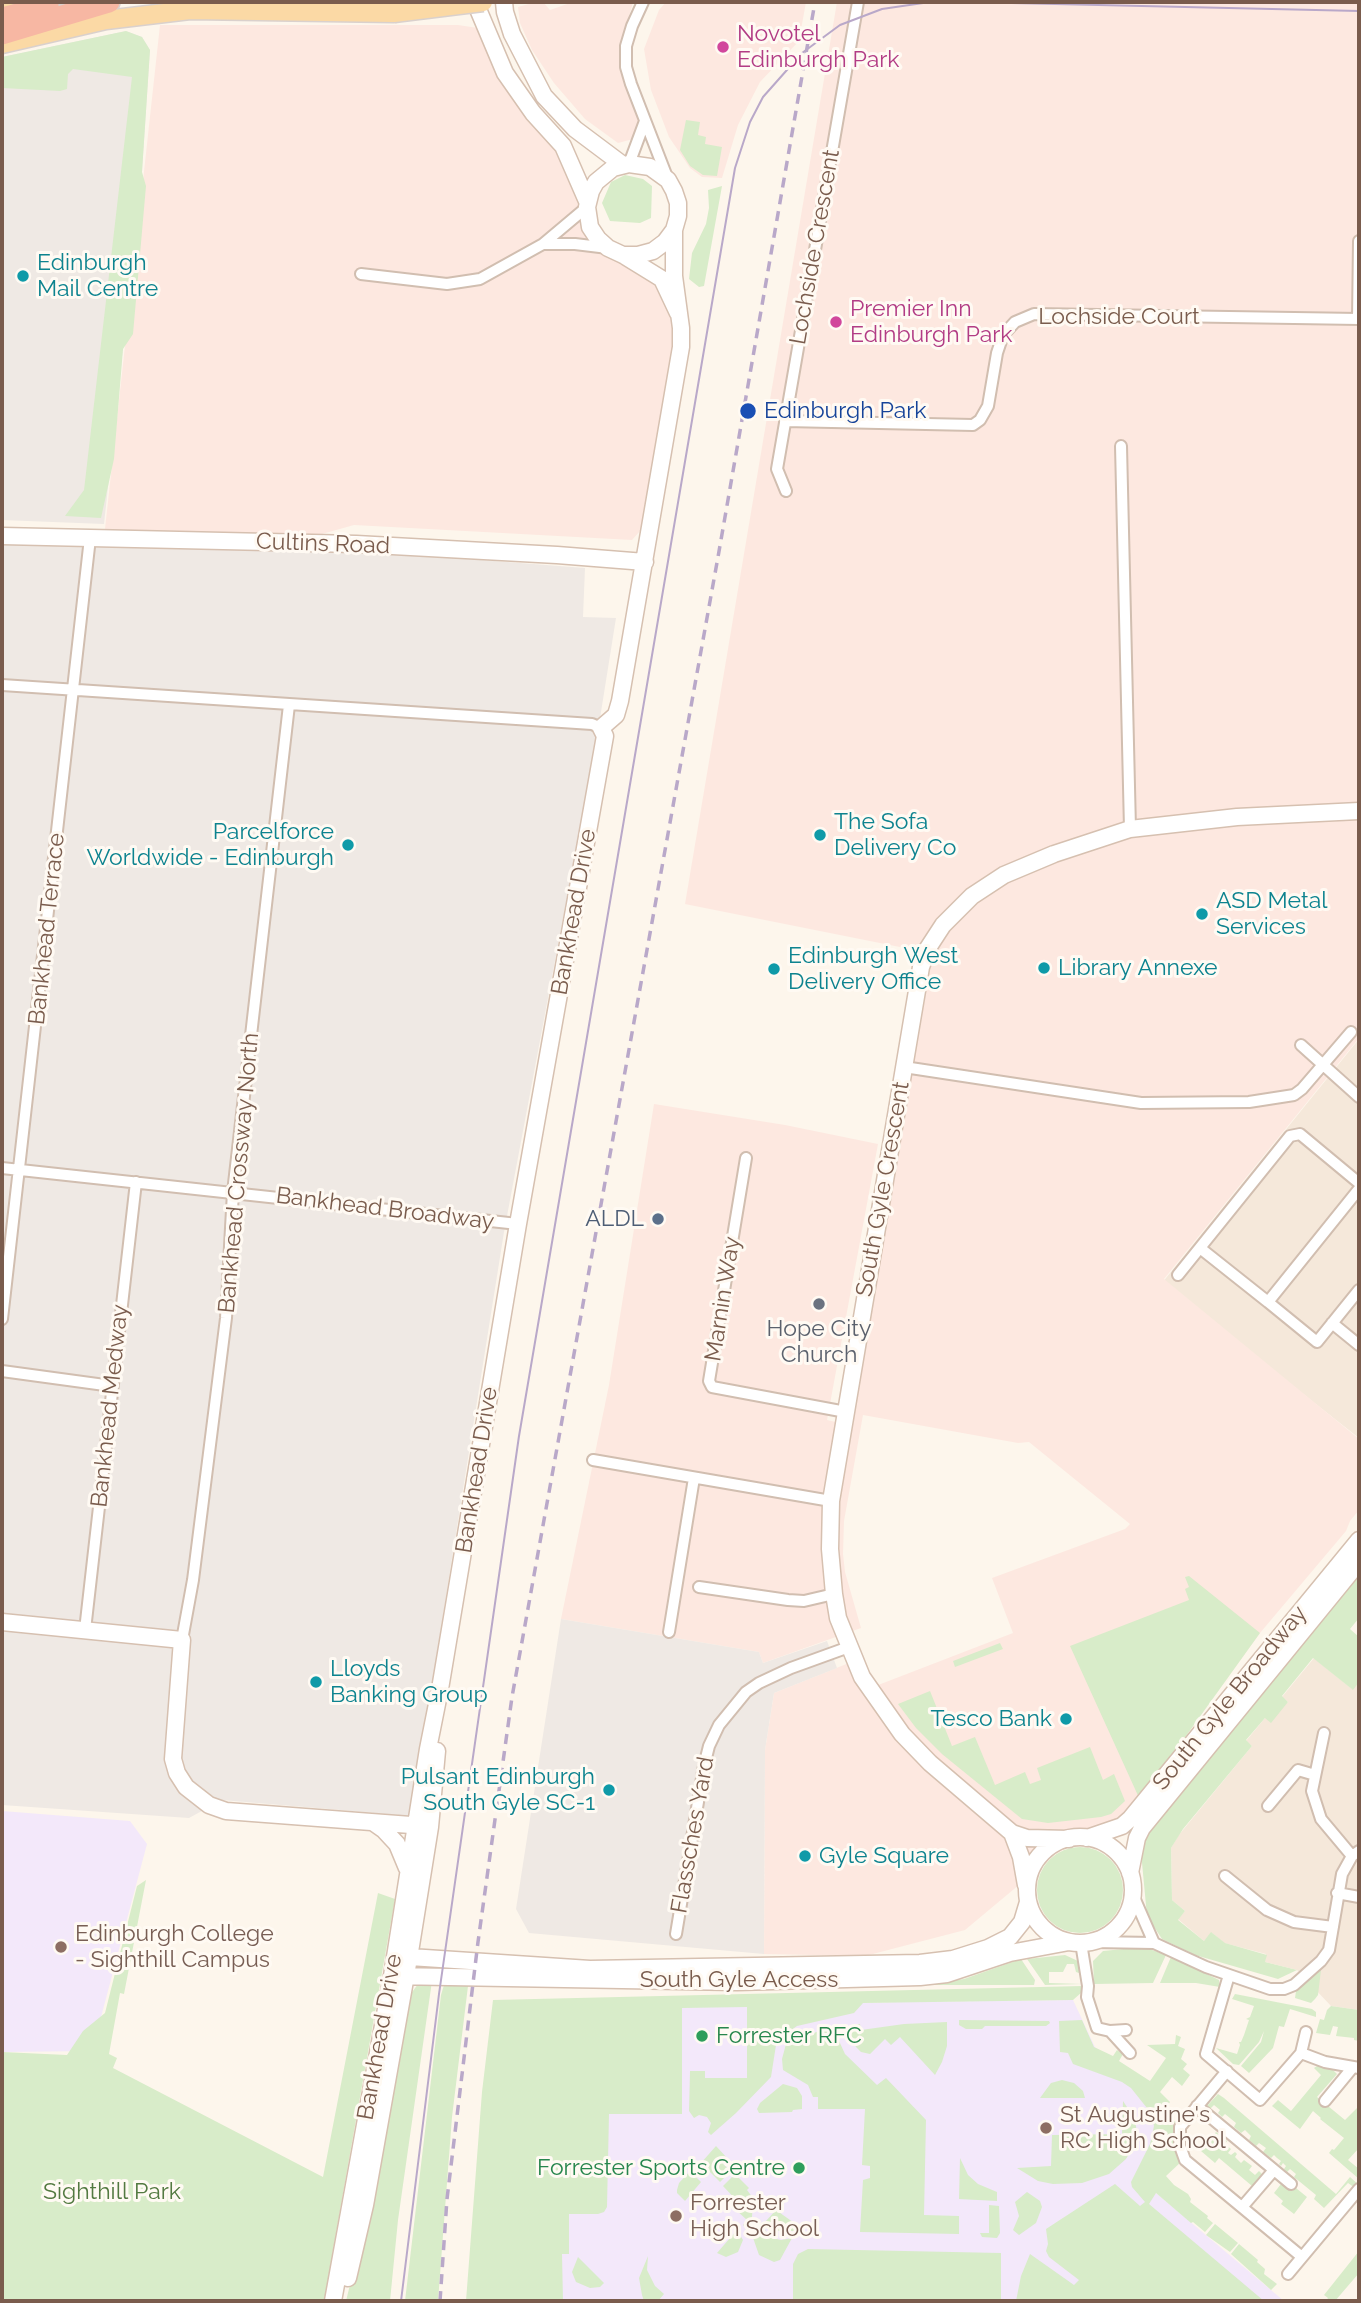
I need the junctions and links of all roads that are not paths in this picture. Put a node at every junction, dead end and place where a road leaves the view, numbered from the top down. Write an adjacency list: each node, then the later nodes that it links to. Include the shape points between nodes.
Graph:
1 (64, 2): 11 (highway)
2 (109, 2): 10 (highway)
3 (119, 2): 10 (street)
4 (458, 2): 14 (street)
5 (475, 2): 14 (street)
6 (483, 2): 13 (main road, bridge, via 394,13 190,10 106,20)
7 (504, 2): 16 (street, via 512,34 544,96 575,129)
8 (643, 2): 15 (street, via 626,46 626,67)
9 (858, 2): 27 (street, Lochside Crescent)
10 (87, 8): 12 (highway)
11 (2, 18)
12 (2, 34)
13 (2, 44)
14 (499, 61): 18 (street, via 525,102 563,146)
15 (645, 121): 16 (street); 17 (street)
16 (626, 164): 17 (street, via 650,167); 18 (street, via 596,182)
17 (668, 180): 19 (street, via 678,203)
18 (587, 204): 21 (street); 22 (street, via 590,227)
19 (674, 230): 23 (street, via 653,251); 25 (street)
20 (1359, 241): 26 (street)
21 (543, 244): 22 (street); 24 (street, via 480,279 459,284)
22 (608, 248): 23 (street)
23 (623, 255): 25 (street, via 662,279)
24 (361, 274)
25 (678, 313): 32 (street, via 681,347)
26 (1358, 319): 27 (street, Lochside Court, via 1034,314 1015,322 1003,335 988,406 973,425)
27 (785, 421): 29 (street, Lochside Crescent, via 777,469)
28 (1121, 446): 38 (street)
29 (786, 491)
30 (2, 536): 31 (street, Cultins Road)
31 (90, 538): 32 (street, Cultins Road, via 356,544); 34 (street, Bankhead Terrace)
32 (645, 562): 36 (street, via 618,709)
33 (2, 685): 34 (street)
34 (74, 688): 35 (street); 46 (street, Bankhead Terrace)
35 (289, 705): 36 (street); 49 (street, Bankhead Crossway North)
36 (601, 728): 50 (street, Bankhead Drive, via 605,736)
37 (1359, 811): 38 (street, South Gyle Crescent, via 1227,817)
38 (1130, 829): 42 (street, South Gyle Crescent, via 1021,866 958,909 928,948)
39 (1351, 1032): 41 (street)
40 (1301, 1045): 41 (street)
41 (1323, 1066): 42 (street, via 1294,1094 1249,1102 1172,1104); 43 (street)
42 (904, 1067): 60 (street, South Gyle Crescent)
43 (1359, 1097)
44 (746, 1158): 60 (street, Marnin Way, via 709,1381 712,1388)
45 (2, 1168): 46 (street, Bankhead Broadway)
46 (20, 1170): 47 (street, Bankhead Broadway); 55 (street, Bankhead Terrace)
47 (136, 1182): 49 (street, Bankhead Broadway); 59 (street, Bankhead Medway)
48 (1359, 1186): 51 (street, via 1300,1135 1290,1136); 54 (street)
49 (233, 1192): 50 (street, Bankhead Broadway); 71 (street, Bankhead Crossway North, via 226,1318)
50 (518, 1224): 77 (street, Bankhead Drive, via 440,1689)
51 (1200, 1248): 52 (street); 54 (street)
52 (1178, 1275)
53 (1359, 1290): 56 (street)
54 (1268, 1303): 56 (street, via 1317,1342)
55 (2, 1319)
56 (1332, 1323): 57 (street)
57 (1359, 1345)
58 (2, 1371): 59 (street)
59 (113, 1386): 69 (street, Bankhead Medway)
60 (846, 1412): 63 (street, South Gyle Crescent)
61 (593, 1460): 62 (street)
62 (694, 1478): 63 (street); 70 (street)
63 (831, 1501): 67 (street, South Gyle Crescent)
64 (1359, 1540): 79 (street, South Gyle Broadway, via 1130,1819)
65 (1359, 1562): 83 (street, South Gyle Broadway, via 1142,1828)
66 (699, 1587): 67 (street, via 804,1601)
67 (834, 1594): 72 (street, South Gyle Crescent)
68 (2, 1622): 69 (street)
69 (85, 1630): 71 (street)
70 (669, 1632)
71 (182, 1640): 76 (street, via 172,1750 177,1773 193,1794 226,1811)
72 (849, 1647): 78 (street, South Gyle Crescent, via 862,1677 902,1734); 90 (street, Flassches Yard, via 759,1683 719,1725 704,1766)
73 (1324, 1733): 74 (street)
74 (1315, 1775): 75 (street, via 1298,1770); 81 (street, via 1312,1791 1321,1819)
75 (1268, 1806)
76 (373, 1822): 77 (street); 82 (street, via 397,1844)
77 (422, 1826): 82 (street, Bankhead Drive); 93 (street, Bankhead Drive)
78 (1012, 1833): 80 (street); 86 (street)
79 (1087, 1838): 80 (street); 83 (street, via 1113,1849)
80 (1069, 1839): 86 (street, via 1056,1843 1035,1862)
81 (1356, 1854): 85 (street, via 1342,1874)
82 (408, 1871): 93 (street, Bankhead Drive)
83 (1130, 1873): 87 (street)
84 (1225, 1876): 89 (street, via 1267,1910 1294,1922)
85 (1337, 1893): 88 (street); 89 (street)
86 (1028, 1895): 91 (street, via 1043,1928 1055,1937); 93 (street, South Gyle Access, via 1022,1922 1010,1937 953,1959 920,1963 590,1969)
87 (1133, 1895): 91 (street, via 1119,1926 1107,1936); 92 (street)
88 (1359, 1897)
89 (1333, 1927): 95 (street, via 1329,1950 1294,1985 1270,1989)
90 (676, 1934)
91 (1081, 1943): 92 (street); 94 (street, South Gyle Access, via 1010,1953 947,1974 920,1977 737,1982); 97 (street, via 1087,1997 1097,2028)
92 (1154, 1943): 95 (street)
93 (402, 1957): 94 (street, Bankhead Drive)
94 (399, 1975): 108 (street, Bankhead Drive); 110 (street, Bankhead Drive)
95 (1229, 1975): 102 (street, via 1206,2054)
96 (1126, 2030): 97 (street)
97 (1110, 2031): 99 (street)
98 (1306, 2032): 100 (street)
99 (1129, 2053)
100 (1301, 2053): 101 (street); 102 (street, via 1260,2100)
101 (1356, 2067): 103 (street)
102 (1227, 2071): 104 (street)
103 (1325, 2101)
104 (1192, 2109): 105 (street); 109 (street, via 1180,2127 1185,2160)
105 (1274, 2170): 106 (street); 109 (street)
106 (1291, 2183)
107 (1359, 2189): 111 (street)
108 (365, 2205): 110 (street); 114 (street, Bankhead Drive)
109 (1242, 2206): 111 (street)
110 (344, 2248): 113 (street, Bankhead Drive)
111 (1302, 2257): 112 (street)
112 (1288, 2274)
113 (333, 2301)
114 (343, 2301)

